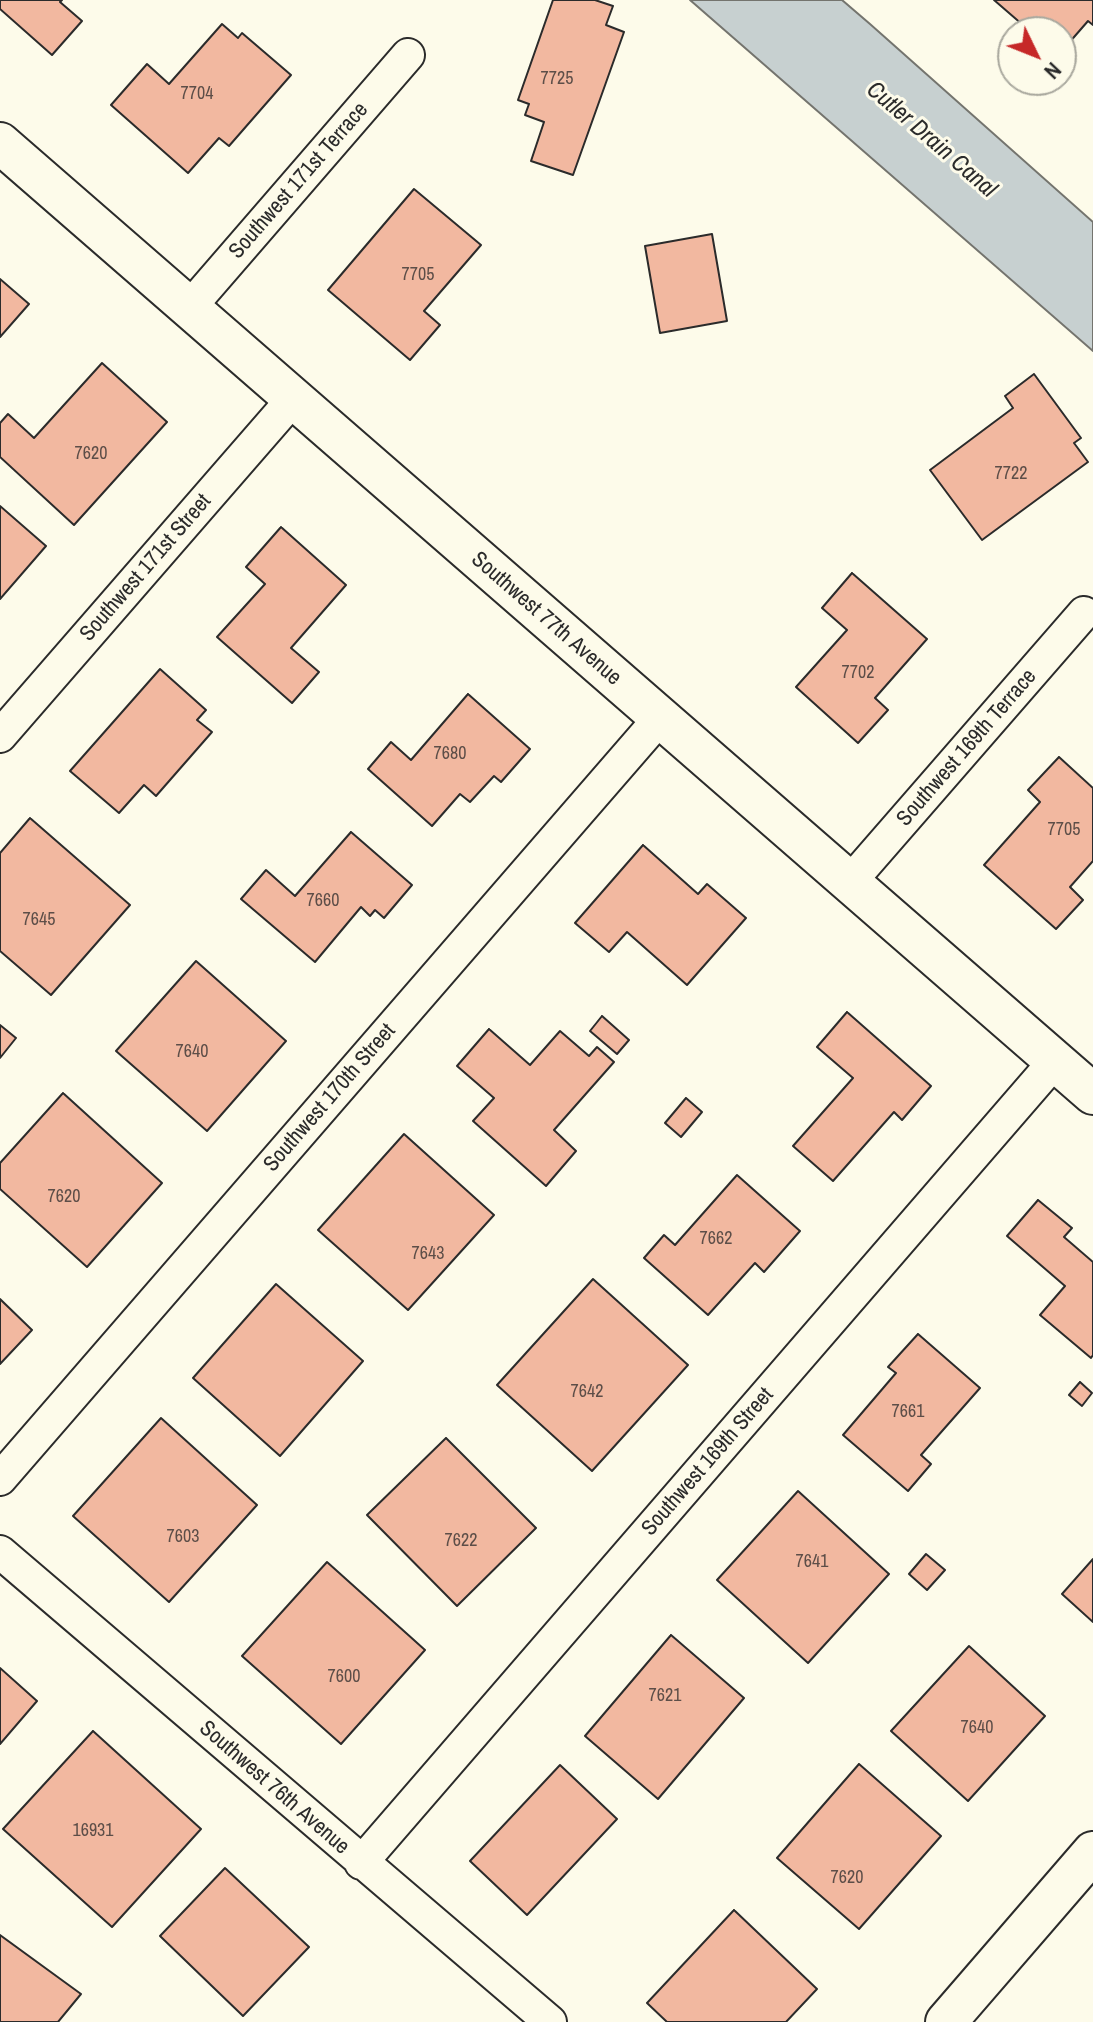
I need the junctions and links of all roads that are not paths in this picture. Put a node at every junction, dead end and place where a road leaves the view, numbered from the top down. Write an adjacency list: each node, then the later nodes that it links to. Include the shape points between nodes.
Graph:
1 (408, 55): 3 (street, Southwest 171st Terrace)
2 (0, 143): 3 (street, Southwest 77th Avenue)
3 (189, 308): 4 (street, Southwest 77th Avenue)
4 (293, 399): 6 (street, Southwest 77th Avenue); 7 (street, Southwest 171st Street)
5 (1084, 613): 8 (street, Southwest 169th Terrace)
6 (660, 718): 8 (street, Southwest 77th Avenue); 11 (street, Southwest 170th Street)
7 (0, 736)
8 (849, 883): 9 (street, Southwest 77th Avenue)
9 (1055, 1061): 10 (street, Southwest 77th Avenue); 14 (street, Southwest 169th Street)
10 (1093, 1094)
11 (0, 1479)
12 (0, 1552): 14 (street, Southwest 76th Avenue)
13 (1093, 1852): 16 (street)
14 (361, 1863): 15 (street, Southwest 76th Avenue)
15 (550, 2022)
16 (946, 2022)

